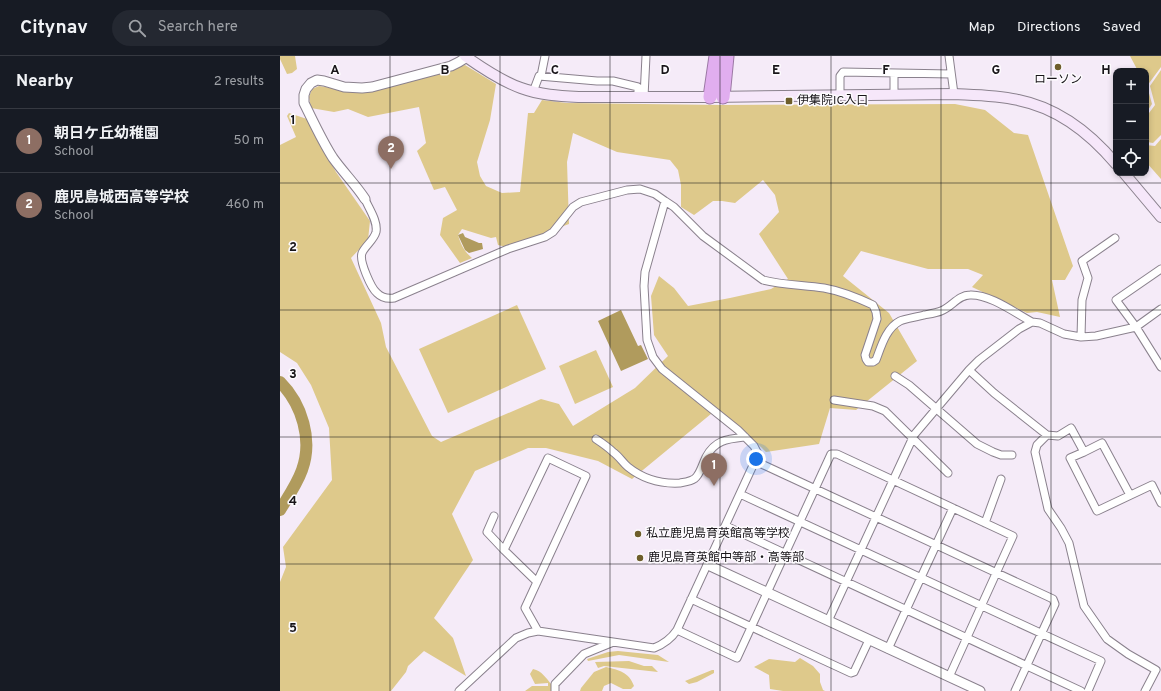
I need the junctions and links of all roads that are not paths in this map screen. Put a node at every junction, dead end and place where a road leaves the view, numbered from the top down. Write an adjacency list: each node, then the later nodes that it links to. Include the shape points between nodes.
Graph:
1 (466, 56): 10 (main road, via 510,84); 18 (street, via 450,66 372,87 344,87 317,80 306,89 304,103 326,146)
2 (545, 56): 9 (street)
3 (646, 56): 14 (street)
4 (716, 56): 15 (highway)
5 (727, 56): 15 (highway)
6 (949, 56): 8 (street)
7 (894, 73): 8 (street); 12 (street); 13 (street, via 843,72 840,76)
8 (951, 74): 11 (street)
9 (541, 76): 10 (street); 14 (street, via 613,81 638,87)
10 (533, 92): 14 (main road, via 579,97)
11 (954, 94): 12 (main road); 16 (main road, via 990,96 1036,104 1073,123)
12 (894, 95): 13 (main road)
13 (840, 96): 15 (main road)
14 (641, 97): 15 (main road)
15 (717, 97)
16 (1113, 161)
17 (1127, 176): 20 (main road)
18 (365, 200): 19 (street, via 376,231 362,254 362,263 375,292 388,298 394,298 508,249 545,237 581,202 640,189)
19 (665, 201): 24 (street, via 702,236 763,280 824,288 873,305 877,319 865,355 868,362 876,360 884,338 900,321 940,312 970,294 999,303); 33 (street, via 645,272 646,326 650,349 662,369)
20 (1161, 217)
21 (1115, 238): 26 (street, via 1082,261 1088,278 1082,300)
22 (1161, 268): 25 (street, via 1116,300)
23 (1161, 310): 25 (street)
24 (1032, 322): 26 (street, via 1064,334); 28 (street, via 1019,329)
25 (1136, 327): 26 (street); 27 (street)
26 (1081, 337)
27 (1161, 367)
28 (969, 370): 31 (street); 32 (street)
29 (895, 376): 31 (street)
30 (834, 400): 34 (street, via 874,406 885,411)
31 (936, 409): 34 (street); 37 (street, via 977,444 1001,455)
32 (1047, 435): 36 (street, via 1058,436 1071,428); 82 (street, via 1037,445 1035,452 1048,509 1069,543 1084,606 1107,640 1156,670)
33 (745, 437): 35 (street, via 723,441 714,446 694,479 673,483 649,479 638,474); 38 (street, via 758,454)
34 (913, 438): 39 (street); 41 (street)
35 (596, 439)
36 (1084, 452): 44 (street, via 1102,442); 44 (street, via 1070,458 1097,512)
37 (1012, 455)
38 (756, 462): 42 (street); 43 (street)
39 (948, 473)
40 (1001, 479): 50 (street)
41 (893, 480): 42 (street, via 837,454 831,454); 46 (street); 48 (street)
42 (815, 489): 48 (street); 49 (street)
43 (740, 494): 49 (street); 51 (street)
44 (1130, 495): 45 (street, via 1152,485)
45 (1161, 503)
46 (953, 508): 50 (street); 52 (street)
47 (494, 516): 53 (street, via 487,532)
48 (876, 517): 52 (street); 54 (street)
49 (800, 522): 54 (street); 55 (street)
50 (985, 523): 57 (street, via 1013,536)
51 (726, 526): 55 (street); 56 (street)
52 (936, 545): 57 (street); 58 (street)
53 (504, 550): 59 (street); 59 (street, via 548,458 586,476)
54 (861, 550): 58 (street); 60 (street)
55 (785, 554): 60 (street); 61 (street)
56 (708, 565): 61 (street); 62 (street)
57 (996, 573): 63 (street); 69 (street, via 1054,599 1055,604)
58 (921, 578): 63 (street); 64 (street)
59 (537, 582): 68 (street, via 525,608)
60 (846, 582): 64 (street); 65 (street)
61 (768, 593): 65 (street); 66 (street)
62 (691, 600): 66 (street); 67 (street)
63 (981, 605): 69 (street); 70 (street)
64 (906, 610): 70 (street); 73 (street)
65 (828, 621): 71 (street)
66 (751, 627): 67 (street, via 737,658); 71 (street, via 851,673 854,672)
67 (677, 630): 72 (street, via 669,640 654,648)
68 (538, 631): 72 (street); 76 (street, via 516,638)
69 (1041, 633): 74 (street); 81 (street, via 1102,661)
70 (967, 638): 74 (street); 75 (street)
71 (869, 640): 73 (street)
72 (612, 642): 77 (street, via 584,654 555,684)
73 (888, 649): 75 (street)
74 (1027, 665): 79 (street); 80 (street)
75 (949, 677): 78 (street)
76 (459, 691)
77 (554, 691)
78 (980, 691)
79 (1015, 691)
80 (1081, 691)
81 (1088, 691)
82 (1145, 691)

